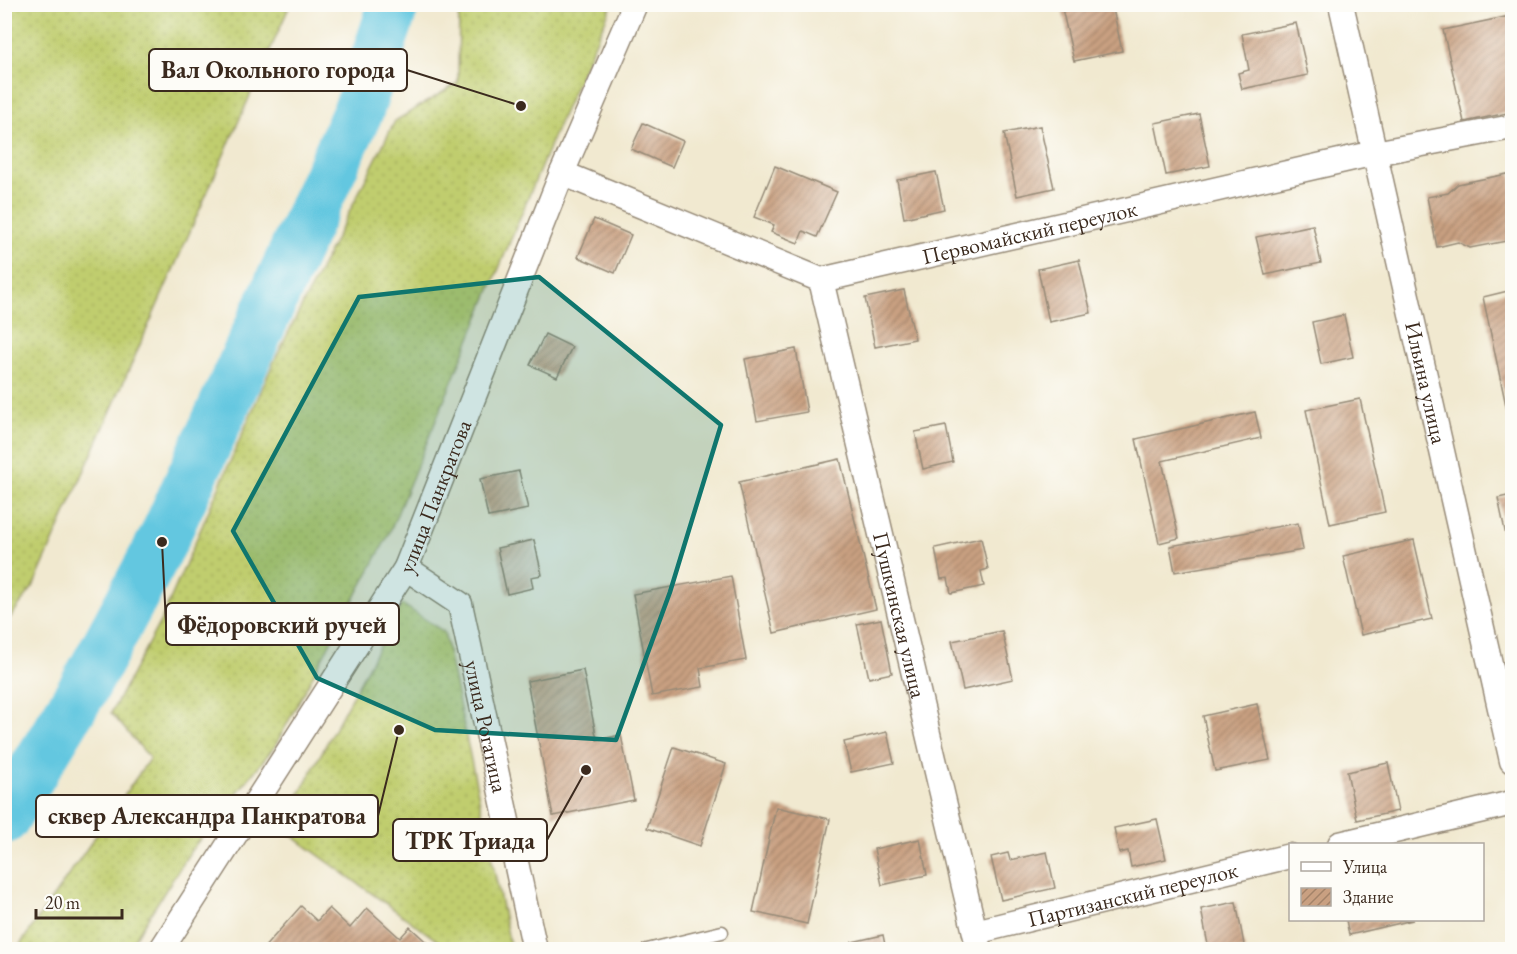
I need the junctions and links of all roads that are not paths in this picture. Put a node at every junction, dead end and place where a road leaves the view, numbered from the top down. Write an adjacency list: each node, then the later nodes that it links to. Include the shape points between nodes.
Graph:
1 (635, 4): 5 (street, улица Панкратова)
2 (1341, 4): 4 (street, Ильина улица)
3 (1512, 127): 4 (street, Первомайский переулок)
4 (1375, 153): 6 (street, Первомайский переулок); 8 (street, Ильина улица)
5 (562, 173): 6 (street); 7 (street, улица Панкратова)
6 (821, 280): 13 (street, Пушкинская улица)
7 (406, 568): 14 (street, улица Панкратова); 15 (street, улица Рогатица, via 460,604)
8 (1512, 761)
9 (1512, 803): 10 (street)
10 (1344, 843)
11 (1289, 856): 13 (street, Партизанский переулок)
12 (722, 933): 16 (lane)
13 (977, 941)
14 (161, 950)
15 (535, 950)
16 (647, 950)

